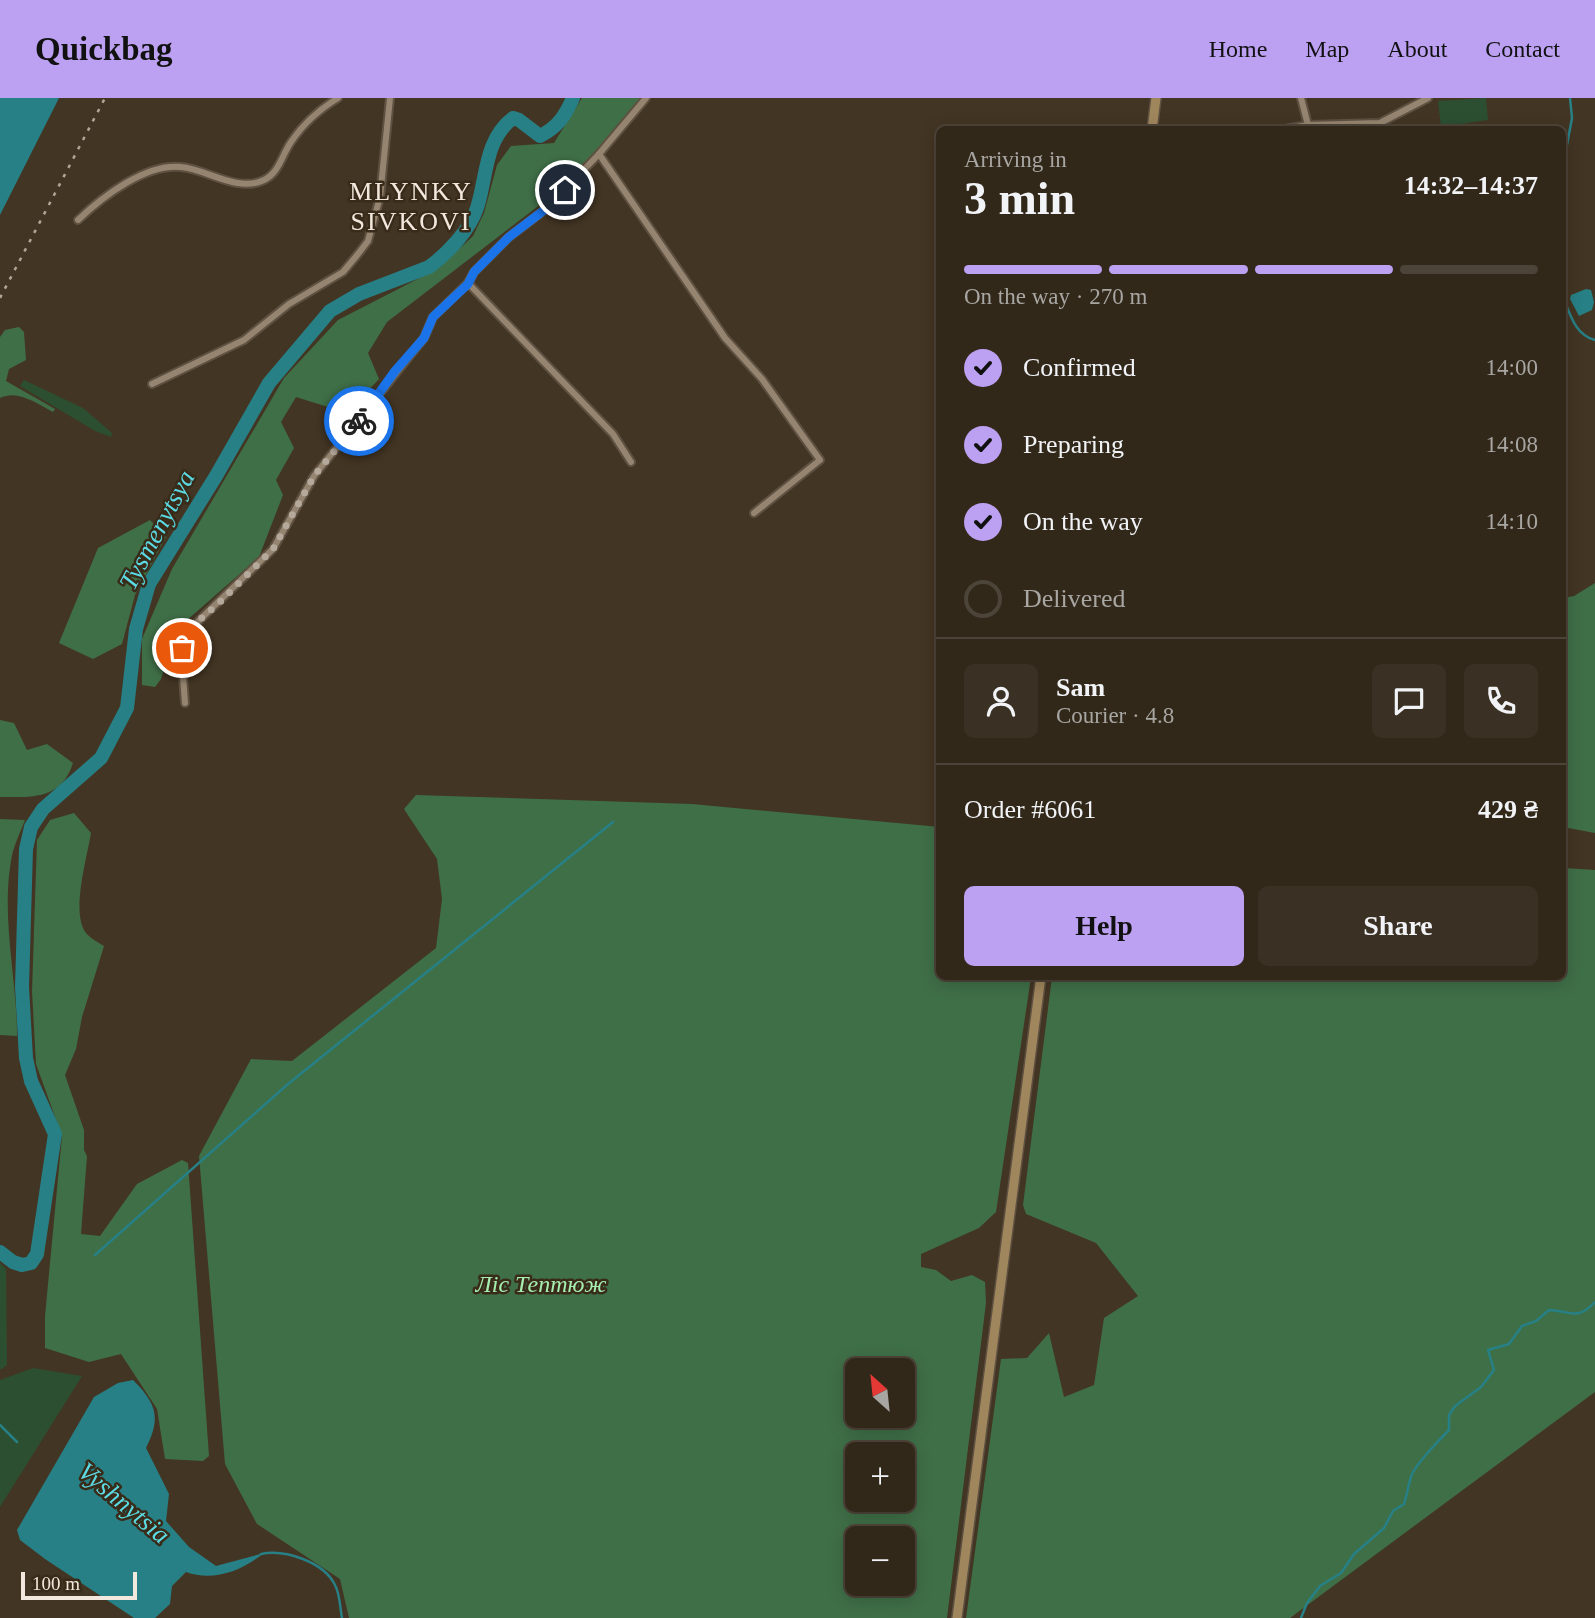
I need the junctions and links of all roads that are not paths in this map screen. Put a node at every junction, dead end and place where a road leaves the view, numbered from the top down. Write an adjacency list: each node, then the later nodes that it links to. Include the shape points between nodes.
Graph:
1 (338, 98): 11 (street, via 303,126 266,179 239,182 189,168 163,169 120,186)
2 (390, 98): 13 (street, via 375,218 368,241 351,263 244,340)
3 (646, 98): 10 (street)
4 (1156, 98): 8 (street)
5 (1301, 98): 7 (street)
6 (1428, 98): 7 (street, via 1380,123)
7 (1308, 125): 9 (street)
8 (1152, 126)
9 (1302, 126)
10 (599, 153): 12 (street, via 547,208 509,237); 15 (street, via 725,338 762,379 820,460)
11 (78, 220)
12 (468, 284): 14 (street, via 613,434); 16 (street, via 433,317 424,338 314,476 273,549 184,635)
13 (152, 384)
14 (631, 462)
15 (754, 513)
16 (186, 703)
17 (1040, 980): 18 (street)
18 (957, 1618)

